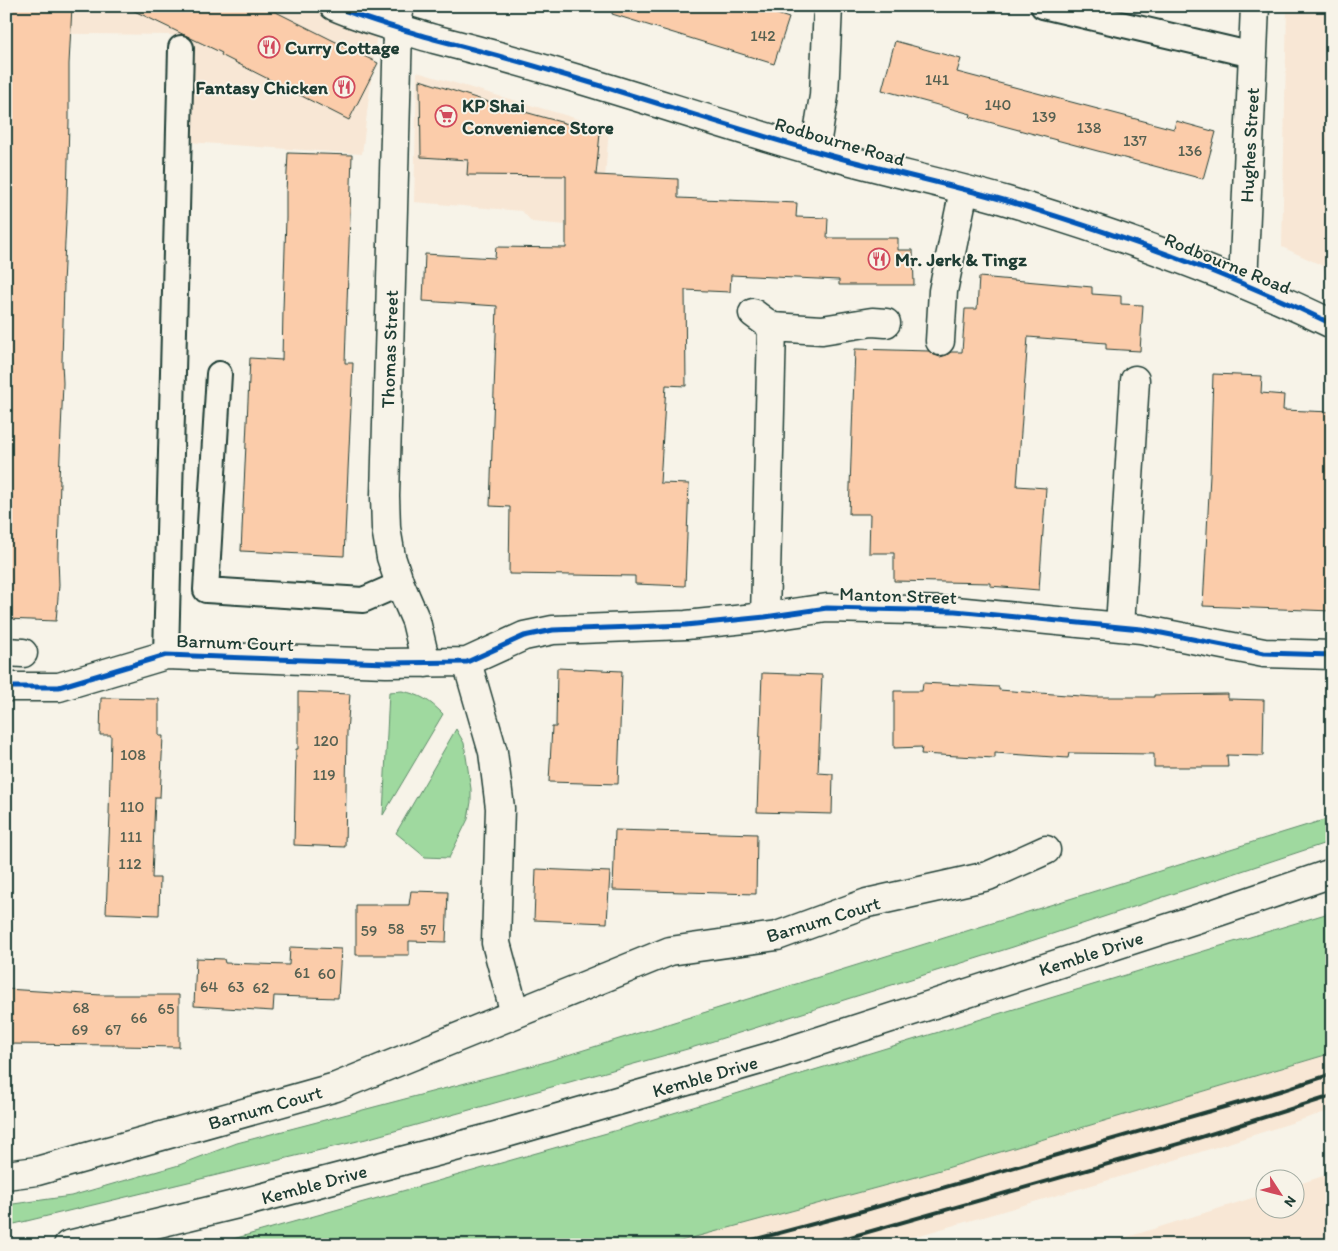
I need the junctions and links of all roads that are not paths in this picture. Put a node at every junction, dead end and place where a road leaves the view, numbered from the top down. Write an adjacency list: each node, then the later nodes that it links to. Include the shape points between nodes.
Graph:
1 (334, 6): 5 (street, Rodbourne Road, via 346,12)
2 (828, 6): 8 (street, via 824,96)
3 (1043, 6): 7 (lane)
4 (1255, 6): 7 (street, Hughes Street)
5 (398, 17): 8 (street, Rodbourne Road, via 560,73); 16 (street, Thomas Street, via 385,496 386,528)
6 (181, 48): 19 (lane)
7 (1253, 55): 10 (street, Hughes Street)
8 (815, 151): 9 (street, Rodbourne Road)
9 (964, 190): 10 (street, Rodbourne Road, via 1063,218); 13 (street, via 943,291)
10 (1243, 284): 12 (street, Rodbourne Road)
11 (886, 323): 17 (street, via 872,322 822,330 763,320)
12 (1332, 324)
13 (940, 341)
14 (219, 374): 16 (lane, via 206,590 363,600)
15 (1135, 380): 18 (street)
16 (400, 584): 21 (street, Thomas Street, via 416,621)
17 (765, 616): 18 (street, Manton Street, via 828,608 956,611); 22 (street, Manton Street, via 686,625 553,630 524,636)
18 (1120, 627): 20 (street, Manton Street, via 1264,653)
19 (166, 655): 21 (street, Barnum Court); 23 (street, Barnum Court, via 59,688)
20 (1332, 655)
21 (426, 662): 22 (street, Barnum Court)
22 (467, 662): 26 (street, via 493,752 500,808 496,942)
23 (6, 687)
24 (1046, 850): 26 (street, Barnum Court, via 988,876 866,903 777,936 670,951)
25 (1332, 873): 28 (street, Kemble Drive, via 770,1057 489,1138)
26 (515, 1014): 27 (street, Barnum Court, via 336,1088 37,1170)
27 (6, 1175)
28 (68, 1245)

